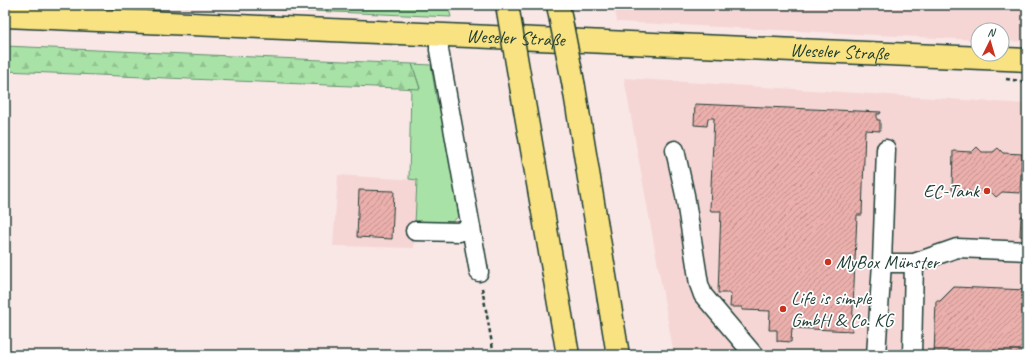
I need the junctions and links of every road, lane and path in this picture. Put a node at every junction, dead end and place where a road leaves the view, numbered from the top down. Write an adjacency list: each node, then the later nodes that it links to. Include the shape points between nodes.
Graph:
1 (507, 5): 15 (main road, bridge)
2 (558, 5): 16 (main road, bridge)
3 (5, 16): 4 (main road, Weseler Straße)
4 (439, 34): 5 (main road, Weseler Straße); 8 (street, via 439,50)
5 (1027, 60)
6 (886, 149): 11 (street)
7 (675, 150): 17 (street, via 699,284 704,295)
8 (471, 228): 9 (street, via 459,232); 13 (street)
9 (415, 231)
10 (1027, 251): 12 (street, via 958,248)
11 (882, 263): 12 (street); 18 (street)
12 (914, 263): 19 (street)
13 (479, 272): 14 (path)
14 (494, 355)
15 (568, 355)
16 (618, 355)
17 (754, 355)
18 (876, 355)
19 (912, 355)

